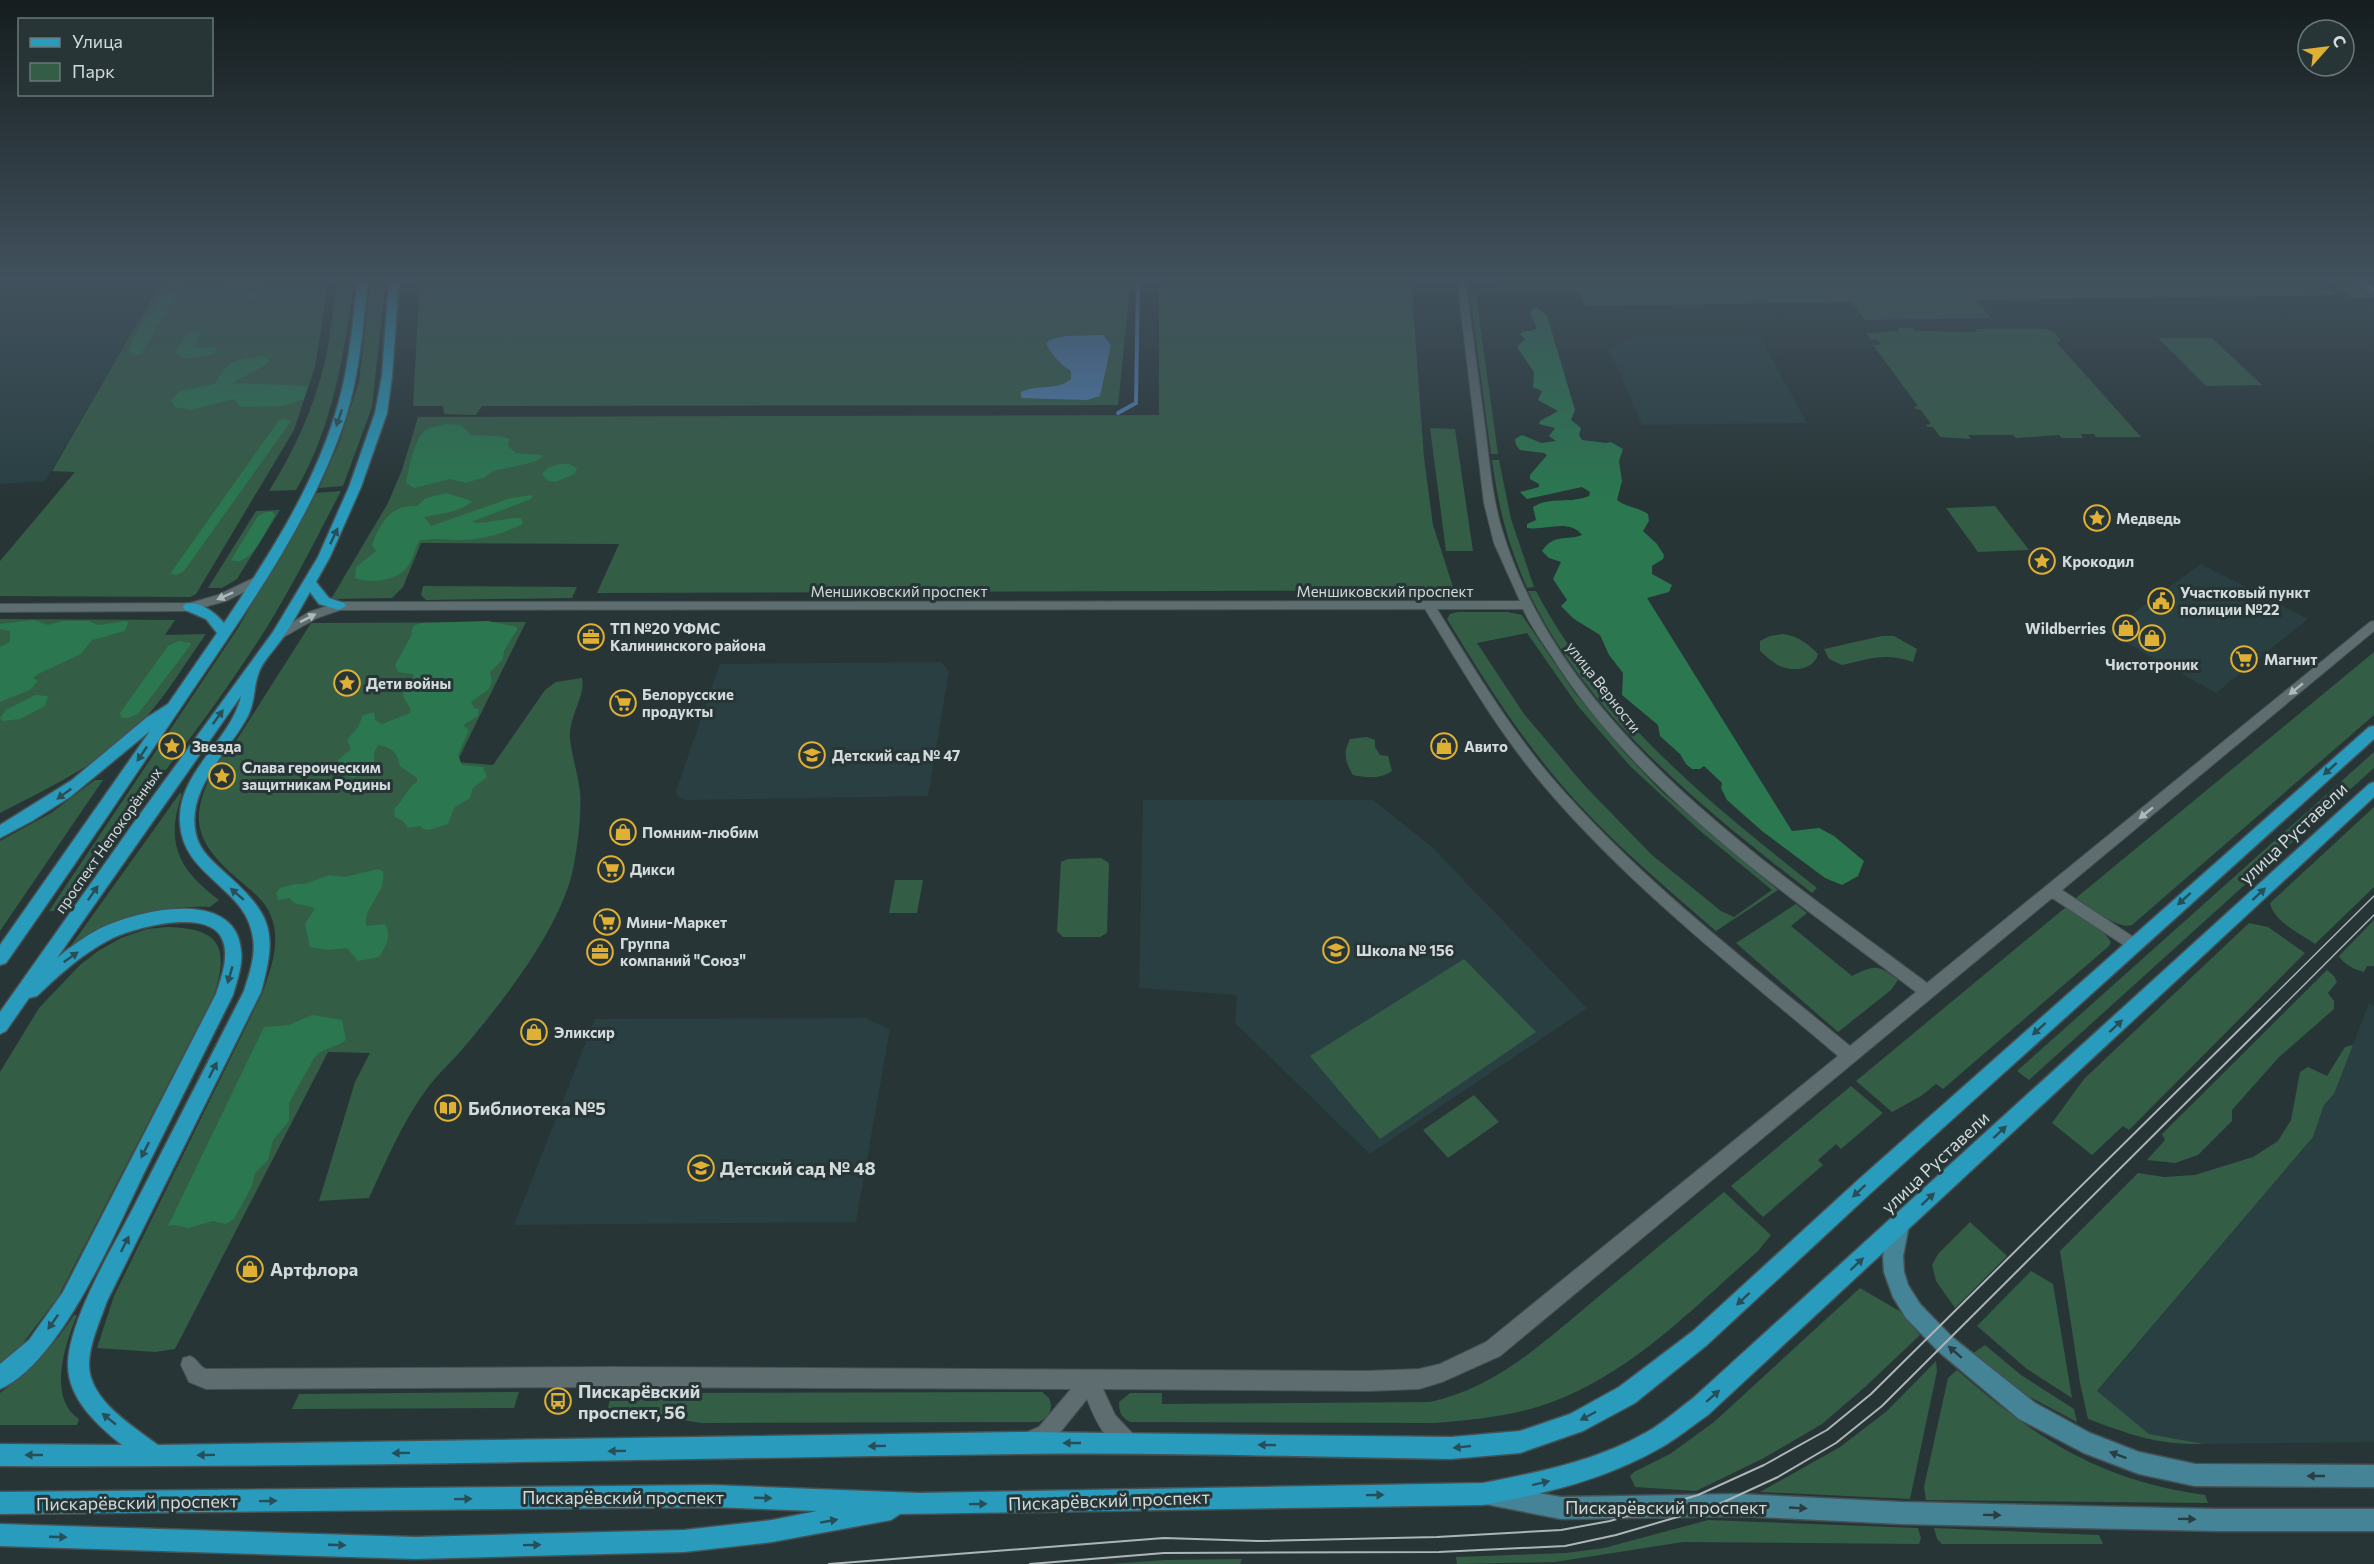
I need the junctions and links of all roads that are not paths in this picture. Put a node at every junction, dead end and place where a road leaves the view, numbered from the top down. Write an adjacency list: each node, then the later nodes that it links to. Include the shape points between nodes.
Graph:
1 (354, 351): 4 (main road, проспект Непокорённых, one-way to 4, via 340,418 308,491)
2 (389, 351): 5 (main road, проспект Непокорённых, one-way to 2, via 346,507 381,413)
3 (1471, 351): 6 (street, улица Верности, via 1493,520)
4 (258, 580): 9 (street, one-way to 9, via 222,598); 12 (main road, проспект Непокорённых)
5 (309, 582): 7 (main road, via 324,601); 13 (main road, проспект Непокорённых)
6 (1526, 605): 8 (street, Меншиковский проспект); 22 (street, улица Верности, via 1591,702 1669,786 1756,860)
7 (339, 606): 8 (street, Меншиковский проспект); 13 (street, Меншиковский проспект, one-way to 7)
8 (1429, 606): 24 (street, via 1495,714 1550,783 1643,877)
9 (190, 607): 10 (street); 12 (main road, via 211,615)
10 (0, 608)
11 (2374, 625): 19 (street, one-way to 19)
12 (224, 633): 15 (main road, проспект Непокорённых)
13 (279, 635): 14 (main road, проспект Непокорённых)
14 (252, 670): 23 (main road, проспект Непокорённых, one-way to 14); 32 (main road, one-way to 14, via 95,1408 78,1371 83,1341 99,1296 252,993 259,966 262,938 258,917 198,856 189,839 187,820 192,798 247,701)
15 (174, 705): 18 (main road, one-way to 18, via 53,802); 21 (main road, проспект Непокорённых, one-way to 21)
16 (2374, 730): 20 (main road, улица Руставели, one-way to 20)
17 (2374, 788): 25 (main road, улица Руставели, one-way to 17)
18 (0, 832)
19 (2051, 890): 20 (street); 22 (street)
20 (2133, 944): 30 (main road, улица Руставели, one-way to 30, via 1701,1338 1627,1395 1575,1423 1520,1442 1451,1449)
21 (0, 958)
22 (1927, 992): 24 (street)
23 (6, 1017): 27 (main road, one-way to 27, via 67,958 115,930 191,915 217,922 228,932 233,948 232,968 224,995 70,1299 36,1347)
24 (1850, 1056): 28 (street, via 1492,1349 1442,1373 1419,1379 1368,1381)
25 (1899, 1225): 33 (main road, one-way to 25, via 2195,1475 2139,1463 2084,1442 2027,1411 1980,1374 1913,1311 1894,1272); 34 (main road, улица Руставели, one-way to 25, via 1538,1484 1599,1466 1654,1439 1708,1400)
26 (190, 1365): 28 (street, via 196,1375 206,1379)
27 (0, 1378)
28 (1091, 1380): 29 (street, via 1046,1434); 30 (street, via 1112,1430)
29 (1024, 1443): 30 (main road, one-way to 29); 32 (main road, one-way to 32)
30 (1128, 1443)
31 (0, 1455): 32 (main road, one-way to 31)
32 (155, 1456)
33 (2374, 1476)
34 (1483, 1494): 36 (main road, Пискарёвский проспект, one-way to 34); 37 (main road, Пискарёвский проспект, one-way to 37, via 1561,1509 1739,1505 1902,1514)
35 (0, 1503): 36 (main road, Пискарёвский проспект, one-way to 36, via 711,1496)
36 (920, 1504): 38 (main road, one-way to 36, via 415,1548 684,1541 772,1531)
37 (2374, 1520)
38 (0, 1535)

